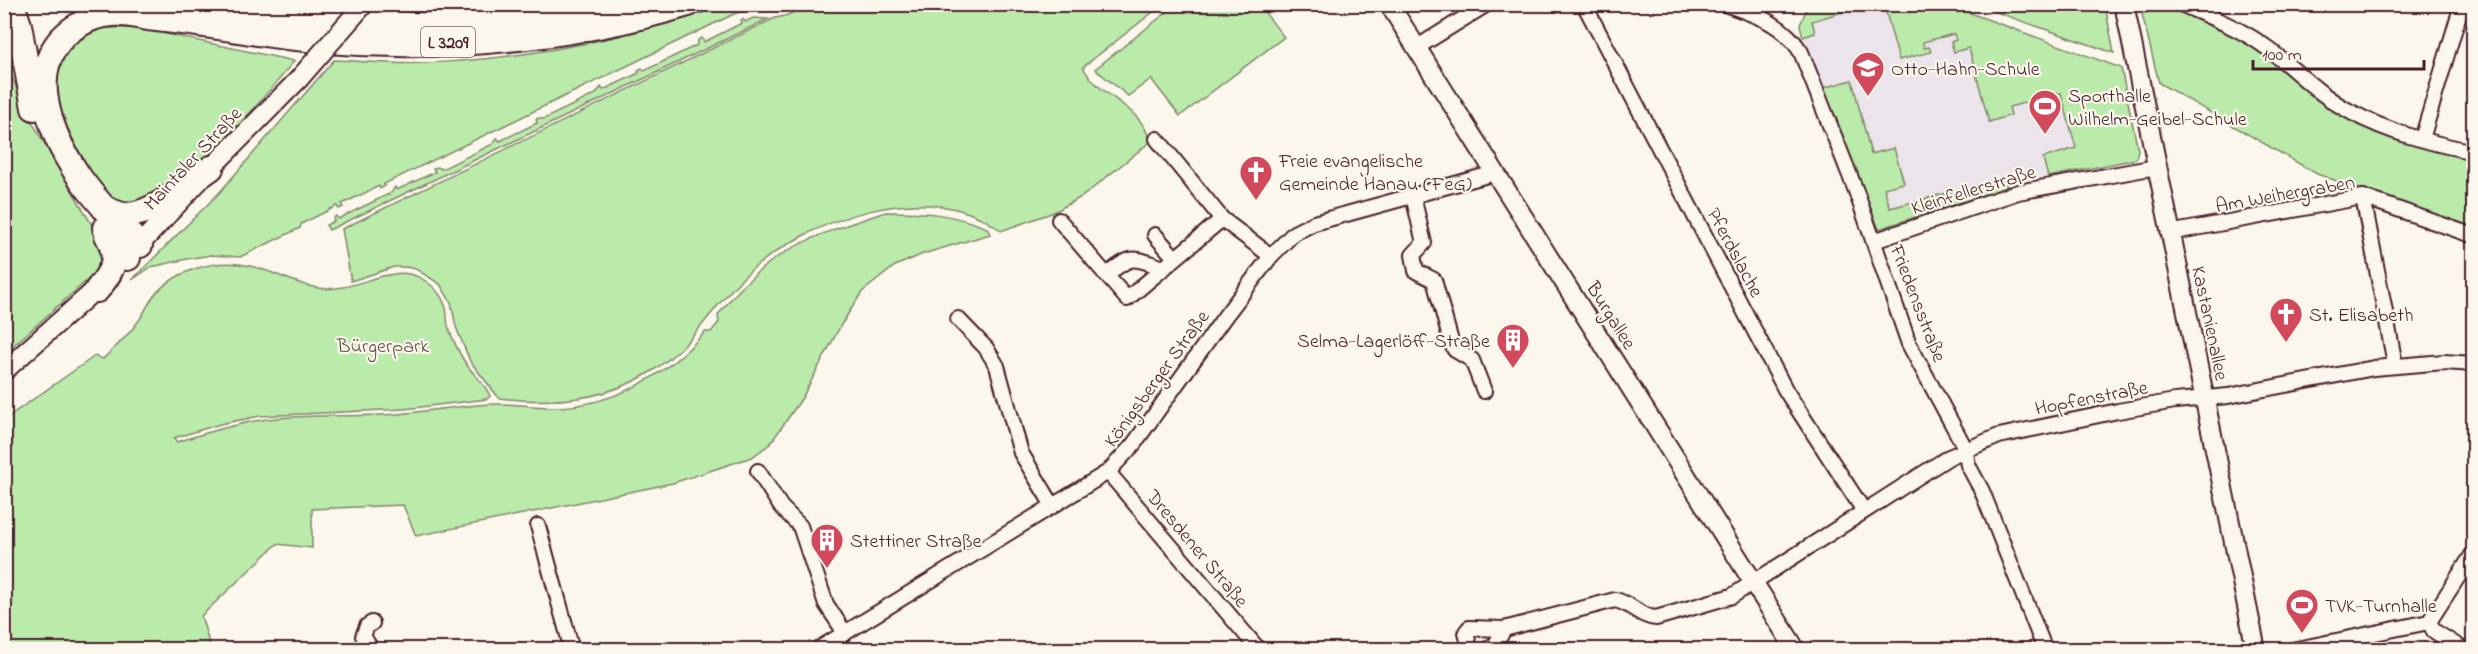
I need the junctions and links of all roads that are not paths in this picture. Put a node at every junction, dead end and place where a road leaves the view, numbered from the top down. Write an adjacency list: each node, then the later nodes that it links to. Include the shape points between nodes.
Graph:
1 (12, 4): 23 (highway, via 34,109 50,141)
2 (134, 4): 13 (highway, L 3209)
3 (364, 4): 18 (street, Maintaler Straße, bridge, via 298,80)
4 (688, 4): 13 (highway, L 3209, via 608,24 472,41 287,37)
5 (1389, 4): 14 (street, Burgallee)
6 (1487, 4): 14 (street)
7 (1584, 4): 46 (street, Pferdslache, via 1786,391)
8 (1725, 4): 29 (street, Friedensstraße, via 1776,24 1790,35 1801,52)
9 (2124, 4): 19 (street, Kastanienallee)
10 (2181, 4): 16 (street, via 2253,38 2315,90 2350,112)
11 (2462, 4): 16 (street)
12 (611, 5): 13 (highway, L 3209, via 494,22 429,24)
13 (209, 14): 23 (highway, via 114,13 97,17 69,31 51,56 43,89 49,118)
14 (1416, 48): 20 (street, Burgallee)
15 (1157, 139): 24 (street)
16 (2422, 140): 17 (street)
17 (2474, 152)
18 (211, 168): 23 (highway, via 140,213); 30 (street, Maintaler Straße)
19 (2156, 168): 26 (street, Kastanienallee); 29 (street, Kleinfellerstraße, via 2018,192)
20 (1495, 173): 21 (street, Königsberger Straße); 49 (street, Burgallee)
21 (1413, 196): 31 (street, Königsberger Straße, via 1302,228); 40 (street, via 1424,243 1413,255 1416,272 1434,280 1452,345 1472,360)
22 (2362, 197): 26 (street, Am Weihergraben); 28 (street, Am Weihergraben); 37 (street)
23 (102, 214): 30 (highway); 35 (highway, via 115,256 108,276)
24 (1222, 219): 31 (street); 32 (street)
25 (1059, 220): 34 (street)
26 (2169, 233): 41 (street, Kastanienallee)
27 (1155, 235): 32 (street)
28 (2474, 236)
29 (1874, 241): 42 (street, Friedensstraße, via 1913,353)
30 (134, 252): 35 (street, Maintaler Straße)
31 (1271, 256): 44 (street, Königsberger Straße, via 1133,445)
32 (1175, 258): 33 (street)
33 (1164, 268): 34 (street, via 1131,258); 34 (street, via 1127,299)
34 (1107, 275)
35 (97, 290): 39 (street, Maintaler Straße)
36 (958, 319): 45 (street, via 992,357 1021,453)
37 (2395, 364): 38 (street, Hopfenstraße); 41 (street, Hopfenstraße)
38 (2474, 364)
39 (4, 371)
40 (1484, 391)
41 (2204, 399): 42 (street, Hopfenstraße, via 2028,429); 62 (street, Kastanienallee)
42 (1965, 448): 46 (street, Hopfenstraße); 61 (street, Friedensstraße, via 1968,465)
43 (758, 471): 53 (street, via 781,507 800,526 826,604)
44 (1108, 472): 45 (street, Königsberger Straße); 57 (street, Dresdener Straße)
45 (1053, 506): 53 (street, Königsberger Straße)
46 (1864, 511): 49 (street, Hopfenstraße)
47 (538, 526): 55 (street)
48 (2474, 552): 50 (street)
49 (1754, 584): 52 (street, Hopfenstraße, via 1732,596 1662,617 1644,616 1615,600); 60 (street, Burgallee)
50 (2429, 622): 63 (street); 64 (street, via 2434,631)
51 (372, 623): 54 (street, via 363,636)
52 (1504, 630): 58 (street, via 1469,628 1466,632); 59 (street, via 1496,644)
53 (844, 633): 56 (street, Königsberger Straße)
54 (372, 650)
55 (572, 650)
56 (817, 650)
57 (1259, 650)
58 (1470, 650)
59 (1486, 650)
60 (1796, 650)
61 (2045, 650)
62 (2256, 650)
63 (2292, 650)
64 (2464, 650)

